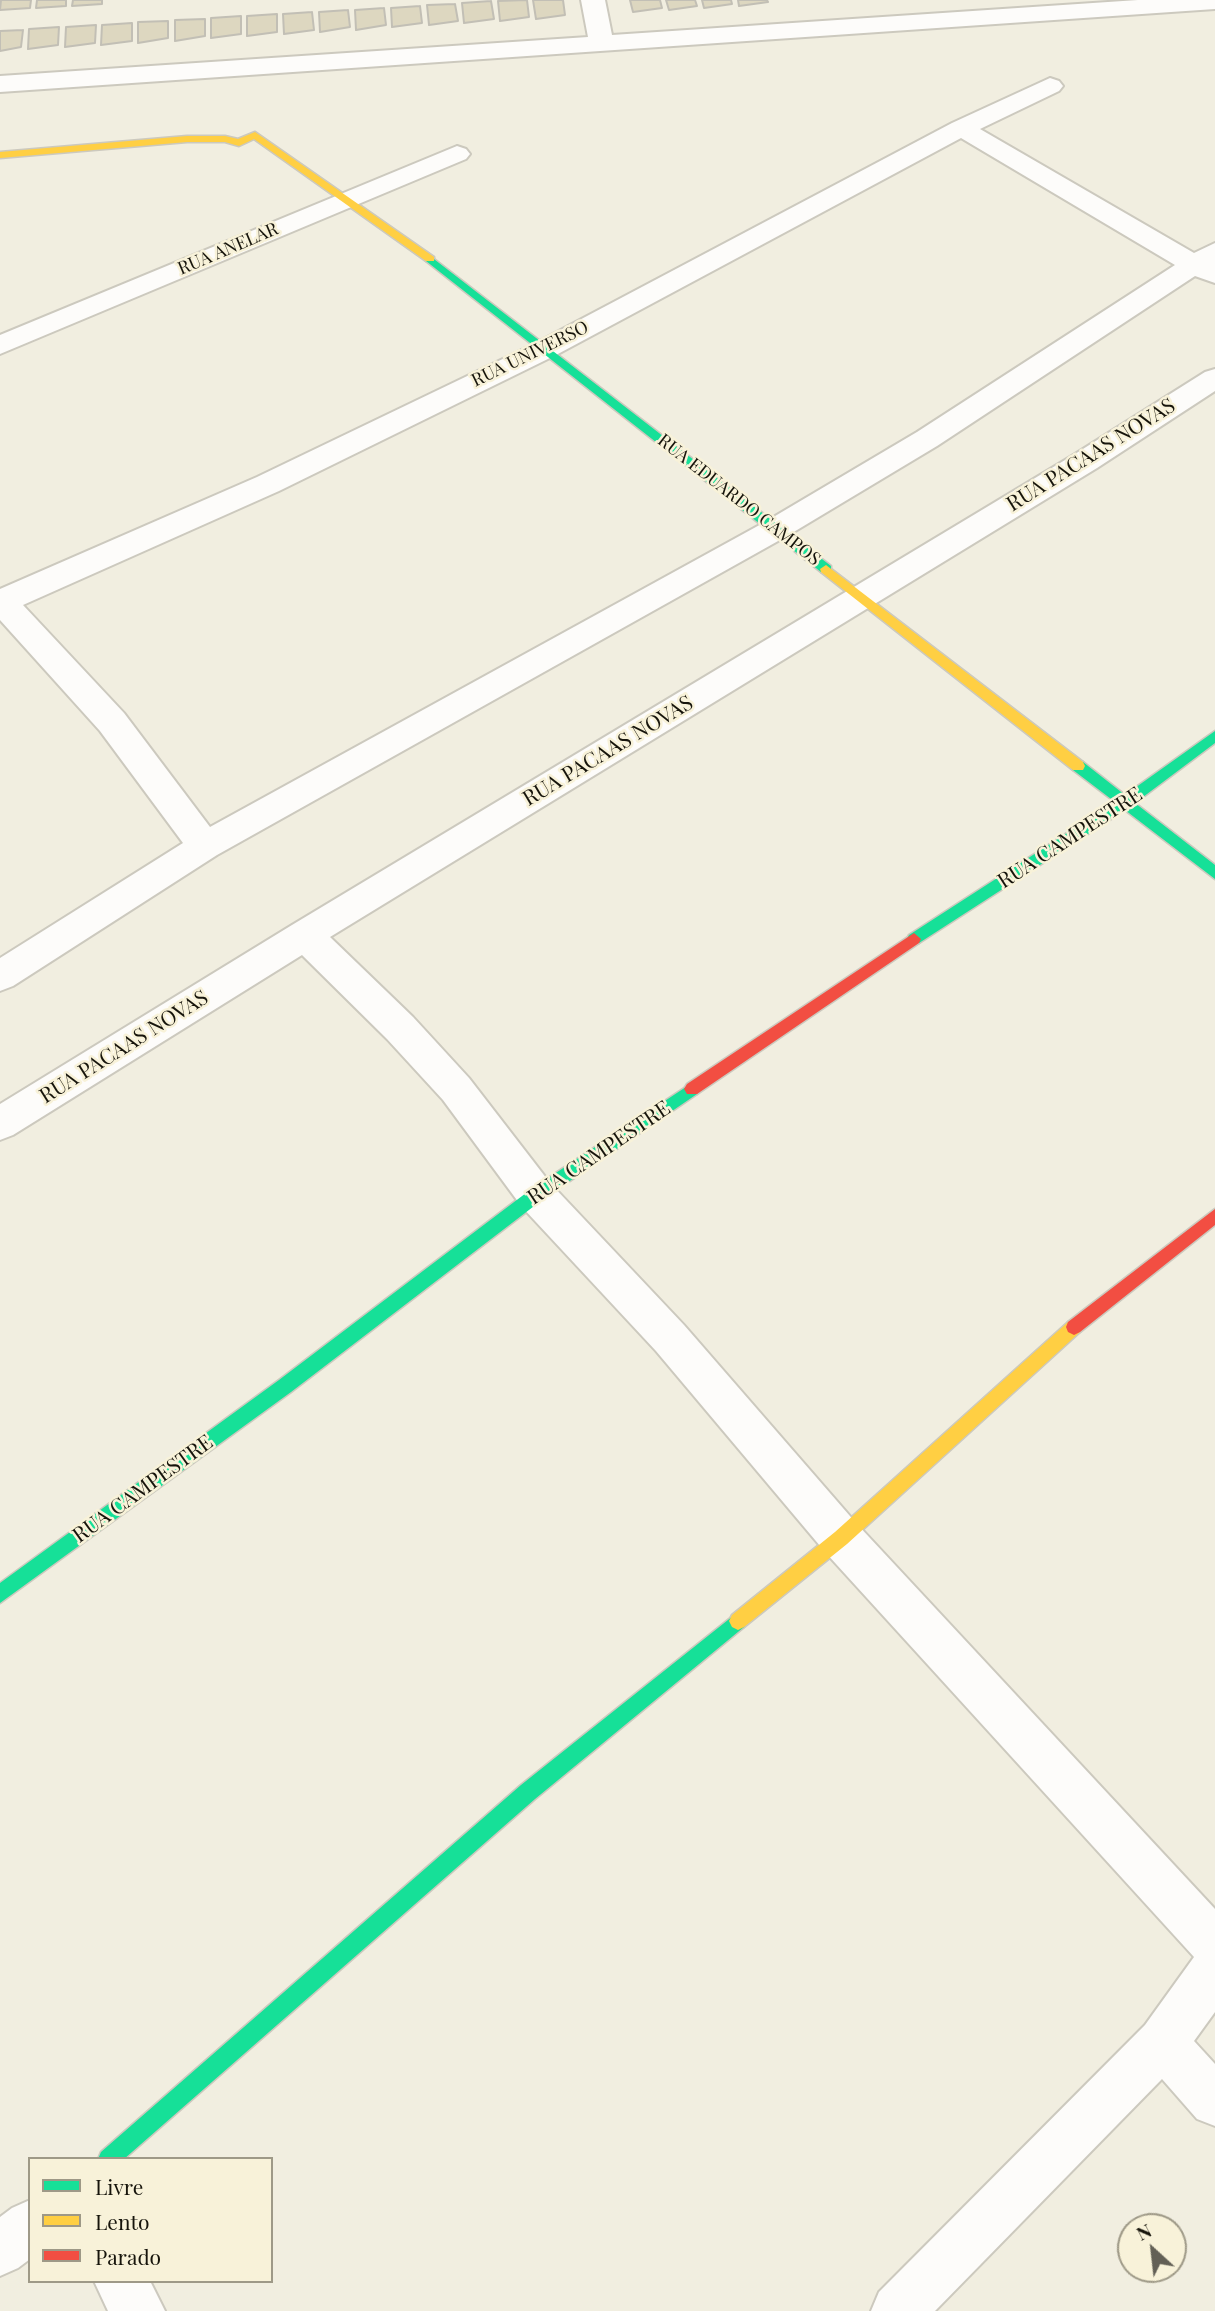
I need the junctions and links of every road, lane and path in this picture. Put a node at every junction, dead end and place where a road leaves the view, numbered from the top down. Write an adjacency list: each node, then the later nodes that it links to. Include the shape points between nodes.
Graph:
1 (593, 0): 3 (street)
2 (1215, 2): 4 (street)
3 (600, 36)
4 (0, 83)
5 (1050, 86): 6 (street, RUA UNIVERSO)
6 (961, 128): 10 (street); 12 (street, RUA UNIVERSO)
7 (457, 154): 9 (street, RUA ANELAR)
8 (0, 155): 9 (street, RUA EDUARDO CAMPOS, via 187,139 239,143 255,135)
9 (345, 201): 11 (street, RUA ANELAR); 12 (street, RUA EDUARDO CAMPOS)
10 (1208, 264): 14 (street)
11 (0, 345)
12 (546, 349): 14 (street, RUA EDUARDO CAMPOS); 16 (street, RUA UNIVERSO, via 268,484)
13 (1215, 378): 15 (street, RUA PACAAS NOVAS)
14 (776, 529): 15 (street, RUA EDUARDO CAMPOS); 19 (street)
15 (862, 596): 18 (street, RUA EDUARDO CAMPOS); 21 (street, RUA PACAAS NOVAS)
16 (1, 602): 19 (street, via 112,722)
17 (1215, 736): 18 (street, RUA CAMPESTRE)
18 (1125, 803): 20 (street, RUA EDUARDO CAMPOS); 24 (street, RUA CAMPESTRE, via 895,951)
19 (205, 846): 22 (street)
20 (1215, 873)
21 (305, 935): 23 (street, RUA PACAAS NOVAS); 24 (street, via 456,1089)
22 (0, 976)
23 (0, 1124)
24 (536, 1195): 26 (street, via 670,1338); 27 (street, RUA CAMPESTRE)
25 (1215, 1216): 26 (street, via 1065,1335)
26 (841, 1538): 28 (street); 32 (street, via 528,1792)
27 (0, 1594)
28 (1215, 1944)
29 (1215, 1970): 30 (street)
30 (1163, 2043): 31 (street); 37 (street)
31 (1215, 2101)
32 (110, 2157)
33 (28, 2228): 34 (street)
34 (0, 2250)
35 (121, 2283): 36 (street)
36 (138, 2311)
37 (898, 2311)

